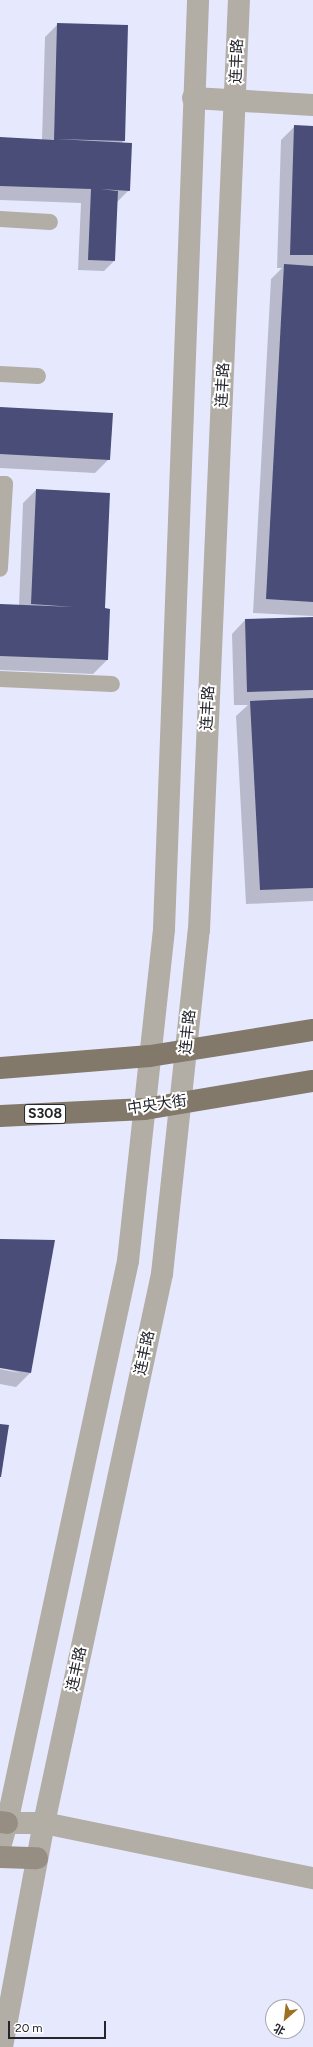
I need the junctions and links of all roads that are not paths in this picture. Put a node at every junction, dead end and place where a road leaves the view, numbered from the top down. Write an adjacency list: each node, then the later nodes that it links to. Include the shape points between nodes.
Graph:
1 (198, 0): 3 (street)
2 (239, 0): 4 (street, 连丰路)
3 (193, 98): 4 (street); 16 (street, via 164,928)
4 (235, 100): 5 (street); 15 (street, 连丰路, via 199,930)
5 (313, 105)
6 (0, 219): 7 (lane)
7 (50, 222)
8 (0, 374): 9 (lane)
9 (38, 376)
10 (0, 484): 11 (lane, via 5,484)
11 (0, 569)
12 (0, 679): 13 (lane)
13 (112, 684)
14 (313, 1030): 15 (main road)
15 (186, 1051): 16 (main road); 19 (street, 连丰路)
16 (150, 1056): 17 (main road); 20 (street)
17 (0, 1068)
18 (313, 1081): 19 (main road, 中央大街)
19 (180, 1102): 20 (main road, 中央大街); 23 (street, 连丰路, via 162,1274)
20 (145, 1109): 21 (main road, 中央大街 / S308); 22 (street, via 128,1261)
21 (0, 1116)
22 (4, 1822): 23 (street); 24 (street)
23 (44, 1823): 26 (street, 连丰路); 27 (street)
24 (0, 1847)
25 (0, 1856): 26 (main road)
26 (37, 1858): 28 (street, 连丰路)
27 (313, 1878)
28 (2, 2047)

